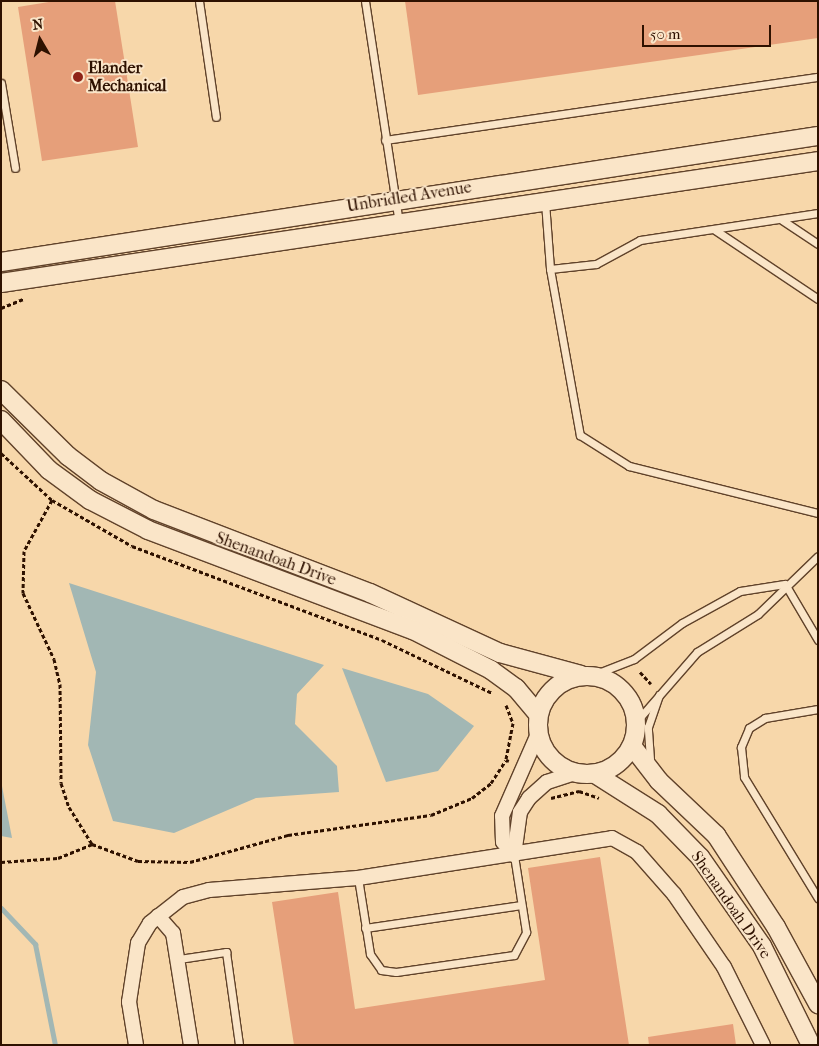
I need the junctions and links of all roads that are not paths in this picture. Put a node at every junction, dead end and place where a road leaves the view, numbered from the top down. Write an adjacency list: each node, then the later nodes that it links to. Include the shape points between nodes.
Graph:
1 (199, 1): 5 (lane)
2 (365, 1): 7 (lane)
3 (818, 77): 7 (lane)
4 (1, 83): 9 (lane)
5 (216, 117)
6 (818, 136): 10 (street, Unbridled Avenue)
7 (385, 140): 10 (lane)
8 (818, 161): 11 (street, Unbridled Avenue)
9 (15, 168)
10 (395, 199): 14 (lane); 17 (street, Unbridled Avenue)
11 (545, 202): 14 (street, Unbridled Avenue); 18 (lane)
12 (818, 213): 13 (lane)
13 (782, 220): 15 (lane); 16 (lane)
14 (399, 224): 19 (street, Unbridled Avenue)
15 (715, 230): 18 (lane, via 640,240 596,264); 20 (lane)
16 (818, 244)
17 (1, 262)
18 (550, 269): 23 (lane, via 580,435 630,466)
19 (1, 283)
20 (818, 299)
21 (1, 390): 27 (street, Shenandoah Drive, via 68,456 101,481 154,510 370,593 500,653)
22 (1, 420): 30 (street, Shenandoah Drive, via 49,470 90,500 148,530 413,630 491,670 516,688)
23 (818, 513)
24 (818, 556): 25 (lane)
25 (785, 584): 26 (lane); 27 (lane, via 740,591 682,623 634,659); 28 (lane, via 758,614 698,652)
26 (818, 640)
27 (587, 675): 30 (street, via 553,688); 31 (street, via 621,688 630,701)
28 (661, 689): 31 (lane); 36 (lane, via 648,727 647,752)
29 (818, 708): 41 (lane, via 765,718 749,728 741,747 744,777)
30 (538, 714): 32 (street)
31 (636, 722): 33 (street)
32 (538, 734): 34 (street, via 550,759); 37 (street)
33 (632, 746): 35 (street, via 610,768); 36 (street, Shenandoah Drive)
34 (575, 773): 35 (street); 38 (street, via 562,774 541,787)
35 (595, 774): 51 (street, Shenandoah Drive, via 658,814 700,857 762,946)
36 (659, 781): 46 (street, Shenandoah Drive, via 716,835 776,927)
37 (505, 807): 38 (lane); 39 (street, via 503,842)
38 (520, 812): 39 (street)
39 (514, 855): 40 (street); 42 (lane); 50 (street, via 583,839 612,838 637,852 674,894 724,967)
40 (358, 878): 43 (street, via 209,890 183,897); 44 (lane)
41 (818, 898)
42 (521, 905): 44 (lane); 44 (lane, via 526,932 514,955 455,964 396,972 381,970 370,954)
43 (158, 916): 45 (street, via 173,933); 47 (street, via 138,943 131,971)
44 (365, 928)
45 (179, 958): 48 (street); 49 (lane, via 226,952)
46 (818, 1004)
47 (136, 1045)
48 (191, 1045)
49 (239, 1045)
50 (763, 1045)
51 (811, 1045)

